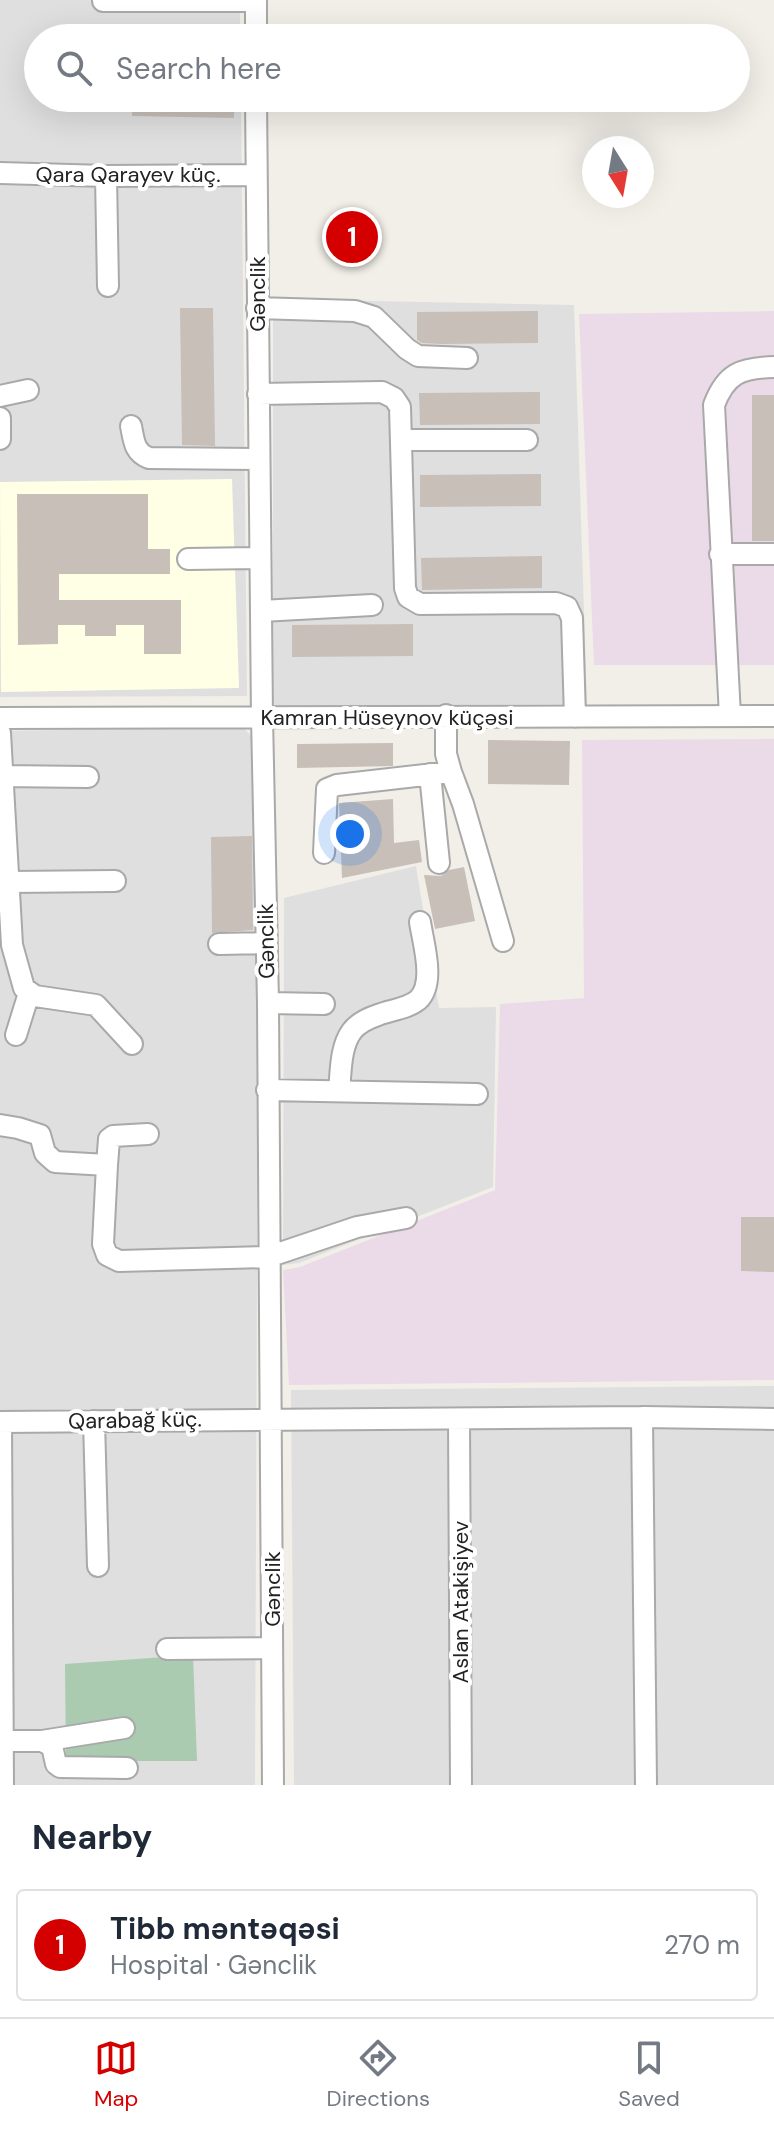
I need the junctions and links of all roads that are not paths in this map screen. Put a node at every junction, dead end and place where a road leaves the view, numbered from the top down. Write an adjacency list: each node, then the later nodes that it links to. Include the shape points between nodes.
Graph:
1 (256, 0): 2 (street); 3 (street)
2 (103, 1)
3 (256, 24)
4 (256, 112): 6 (street, Gənclik)
5 (0, 173): 7 (street, Qara Qarayev küç.)
6 (256, 175): 7 (street, Qara Qarayev küç.); 9 (street, Gənclik)
7 (106, 176): 8 (street)
8 (108, 286)
9 (257, 308): 10 (street, via 355,311 374,317 418,356); 13 (street, Gənclik)
10 (467, 358)
11 (774, 367): 21 (street, via 743,370 721,386 714,405)
12 (28, 390): 14 (street)
13 (258, 394): 18 (street, via 382,392 400,407); 20 (street, Gənclik)
14 (0, 396)
15 (0, 418): 17 (street)
16 (131, 426): 20 (street, via 136,449 149,458)
17 (0, 439)
18 (402, 440): 19 (street); 31 (street, via 408,597 420,604 567,607 572,618)
19 (527, 440)
20 (258, 459): 23 (street, Gənclik)
21 (720, 554): 22 (street); 28 (street)
22 (774, 554)
23 (260, 558): 24 (street); 26 (street, Gənclik)
24 (188, 559)
25 (372, 605): 26 (street)
26 (261, 611): 30 (street, Gənclik)
27 (446, 715): 30 (street, Kamran Hüseynov küçəsi); 31 (street, Kamran Hüseynov küçəsi); 34 (street, via 446,754)
28 (730, 716): 29 (street, Kamran Hüseynov küçəsi); 31 (street, Kamran Hüseynov küçəsi)
29 (774, 716)
30 (262, 717): 32 (street, Kamran Hüseynov küçəsi); 43 (street, Gənclik)
31 (575, 717)
32 (0, 718)
33 (0, 733): 35 (street)
34 (440, 773): 37 (street, via 327,789); 38 (street); 42 (street, via 463,804)
35 (2, 776): 36 (street); 40 (street)
36 (88, 777)
37 (324, 853)
38 (439, 863)
39 (115, 881): 40 (street)
40 (10, 882): 45 (street, via 13,954)
41 (420, 922): 51 (street, via 425,990 408,1006 380,1014 352,1031 344,1048)
42 (503, 941)
43 (266, 943): 44 (street); 46 (street, Gənclik)
44 (219, 944)
45 (29, 993): 48 (street); 49 (street, via 96,1005)
46 (268, 1003): 47 (street); 50 (street, Gənclik)
47 (324, 1004)
48 (16, 1035)
49 (132, 1044)
50 (267, 1090): 51 (street); 57 (street, Gənclik)
51 (339, 1091): 52 (street)
52 (477, 1094)
53 (0, 1125): 55 (street, via 40,1135 45,1153 55,1162)
54 (148, 1134): 55 (street, via 109,1139)
55 (107, 1165): 57 (street, via 103,1244 112,1259)
56 (406, 1218): 57 (street, via 357,1227)
57 (268, 1257): 59 (street, Gənclik)
58 (642, 1417): 60 (street, Qarabağ küç.); 61 (street, Qarabağ küç.); 74 (street)
59 (270, 1419): 60 (street, Qarabağ küç.); 62 (street, Qarabağ küç.); 65 (street, Gənclik)
60 (459, 1419): 73 (street, Aslan Atakişiyev)
61 (774, 1419)
62 (94, 1421): 63 (street, Qarabağ küç.); 64 (street)
63 (0, 1422): 68 (street)
64 (98, 1566)
65 (272, 1648): 66 (street); 72 (street, Gənclik)
66 (167, 1649)
67 (124, 1728): 69 (street)
68 (2, 1741): 69 (street); 71 (street)
69 (42, 1741): 70 (street, via 52,1746 60,1767)
70 (127, 1768)
71 (3, 1785)
72 (273, 1785)
73 (461, 1785)
74 (646, 1785)

